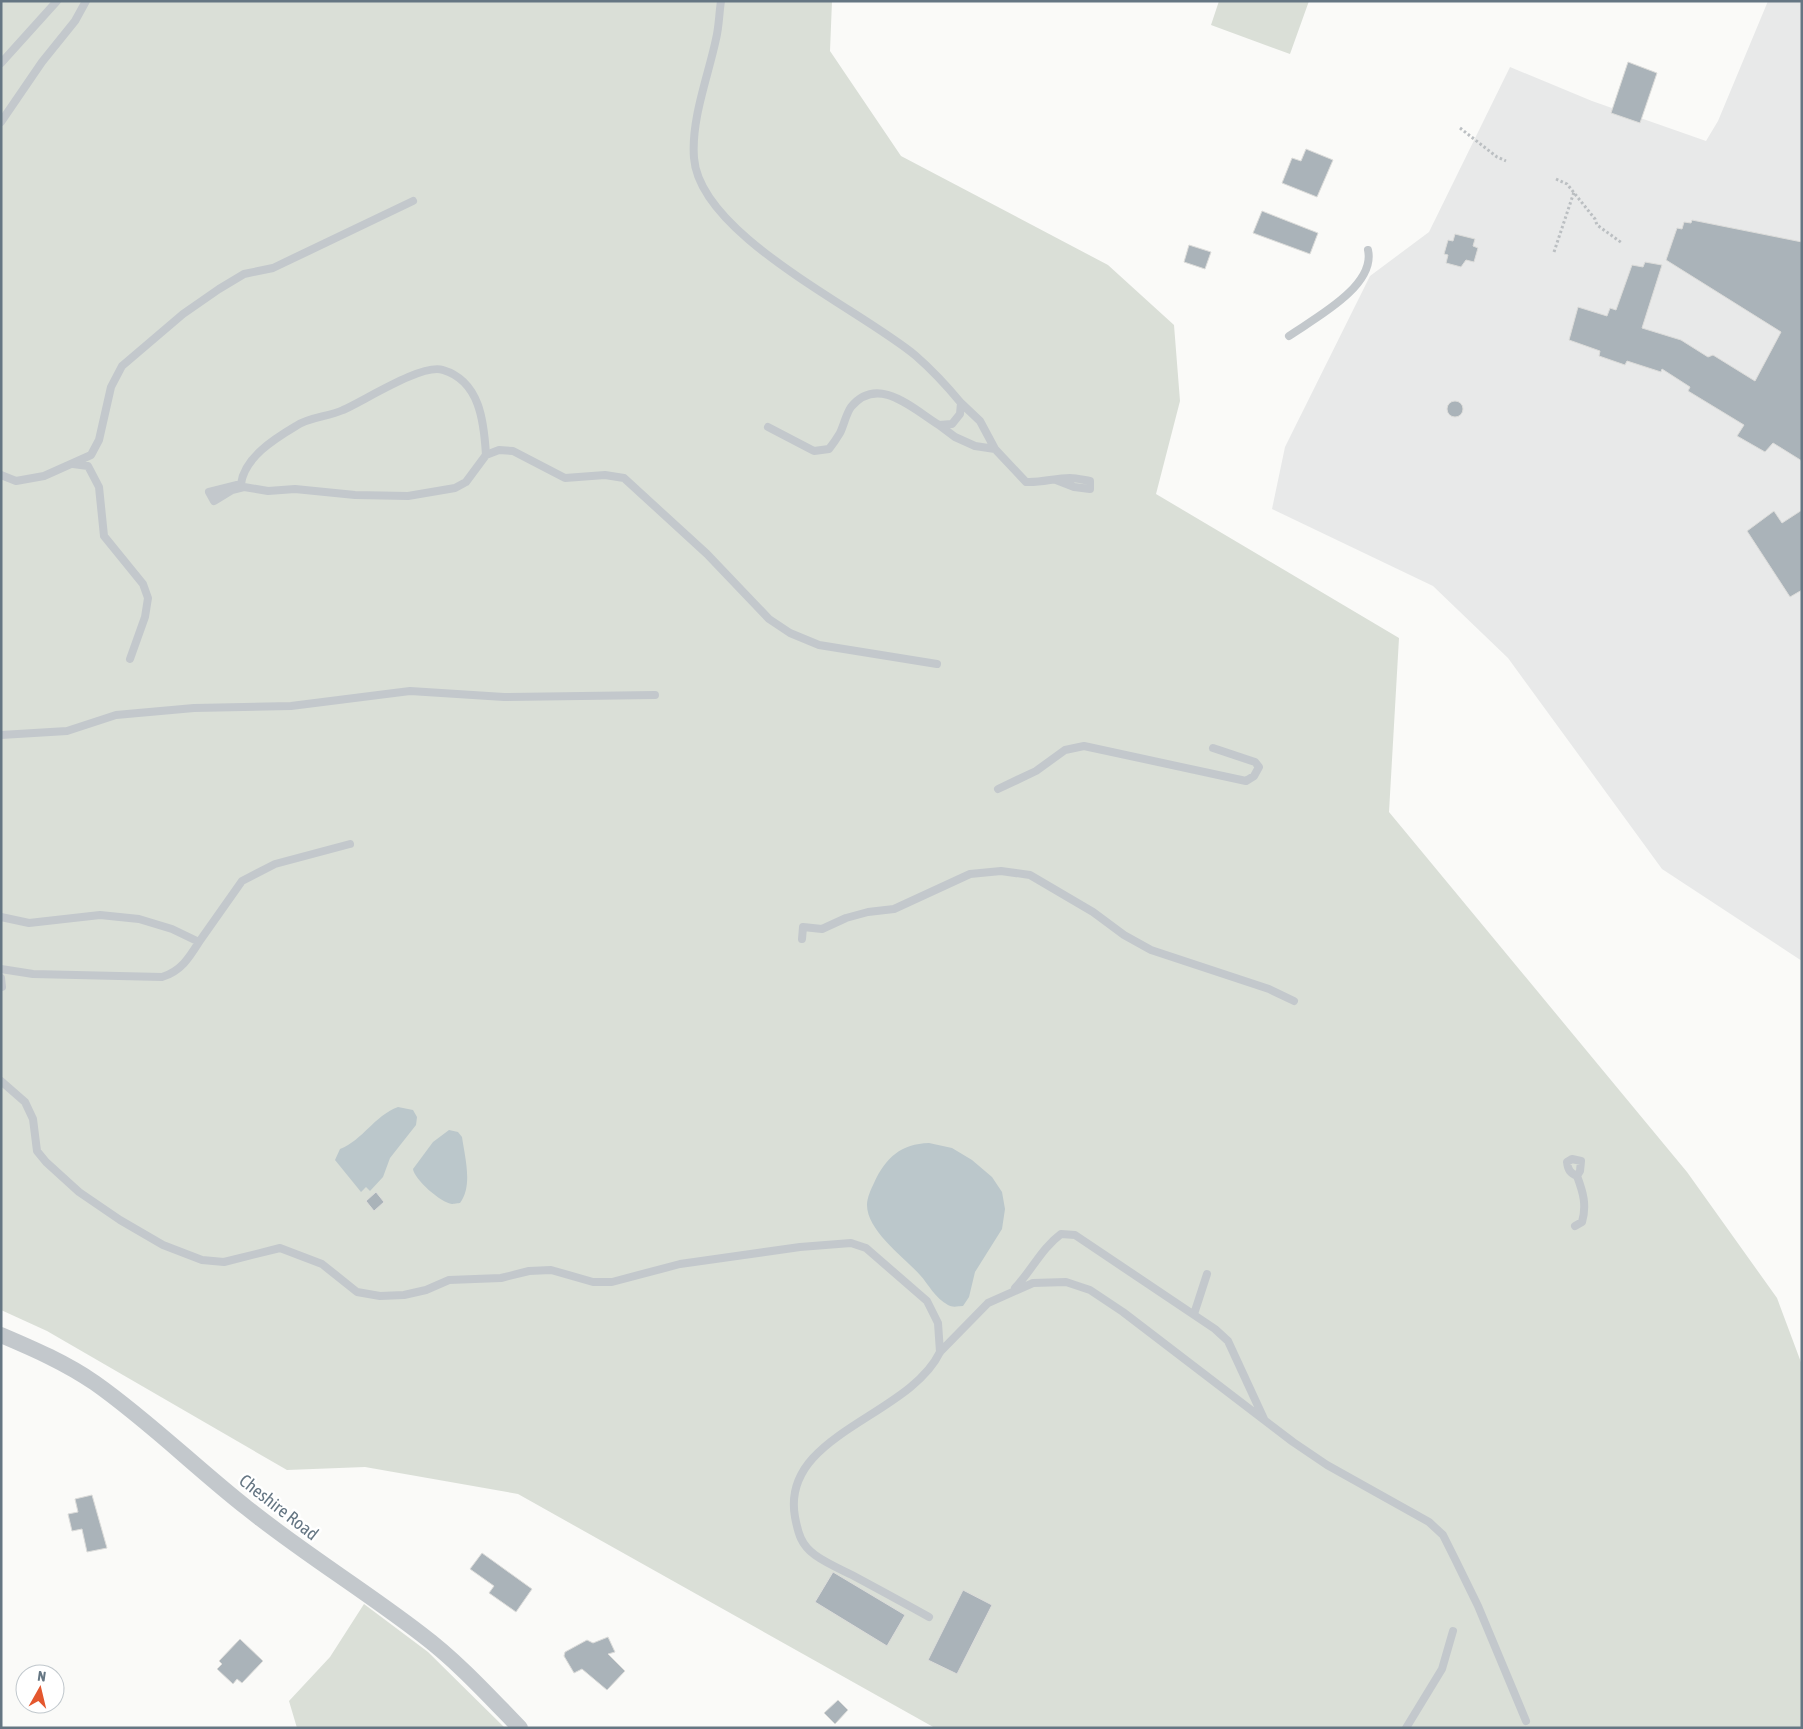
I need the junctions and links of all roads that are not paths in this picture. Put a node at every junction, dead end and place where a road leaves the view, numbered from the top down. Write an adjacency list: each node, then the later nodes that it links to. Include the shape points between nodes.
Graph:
1 (57, 1): 4 (lane)
2 (86, 1): 5 (lane)
3 (721, 1): 9 (lane, via 717,37 697,121 694,157 697,174 707,192 754,246 915,356)
4 (1, 63)
5 (1, 122)
6 (413, 201): 13 (lane, via 273,268 244,274 183,314 122,366 111,387 98,440)
7 (1368, 250): 8 (lane, via 1370,261 1365,274 1352,290)
8 (1289, 336)
9 (960, 403): 10 (lane, via 960,414 952,424); 12 (lane, via 980,421)
10 (939, 425): 11 (lane, via 896,397 878,393 865,395 850,408 829,449 814,451); 12 (lane, via 975,446)
11 (768, 427)
12 (995, 449): 18 (lane, via 1026,482)
13 (91, 454): 15 (lane); 16 (lane)
14 (486, 455): 14 (lane, via 466,482 456,488 408,496 295,489 268,491 244,487 214,501 209,492 241,484 242,476 255,456 298,424 342,411 418,373 442,369 464,380 477,399 484,425); 20 (lane, via 499,450 514,451 565,478 605,475 624,478 707,554 769,619 790,633 819,645)
15 (71, 464): 16 (lane, via 88,466); 17 (lane, via 44,476 16,481)
16 (94, 474): 19 (lane, via 102,505 104,536 143,584 148,598)
17 (1, 475)
18 (1056, 480)
19 (130, 659)
20 (937, 664)
21 (655, 695): 22 (lane, via 504,697 410,691 291,706 194,708 116,715 67,732)
22 (1, 735)
23 (1213, 748): 24 (lane, via 1256,762 1259,768 1246,782 1084,746 1065,750 1036,771)
24 (998, 789)
25 (350, 844): 28 (lane, via 275,864 242,880)
26 (1, 917): 28 (lane, via 29,923 100,915 139,919)
27 (802, 938): 32 (lane, via 803,927 822,929 846,918 894,909 970,874 1001,871 1030,874 1152,950 1269,989)
28 (199, 942): 29 (lane, via 186,962 173,974 162,977 33,974)
29 (1, 969)
30 (1, 978): 31 (lane)
31 (2, 987)
32 (1294, 1001)
33 (3, 1085): 40 (lane, via 25,1102 33,1119 37,1151 80,1192 163,1245 202,1260 224,1262 280,1248 322,1264 357,1292 396,1295 426,1290 448,1280 501,1278 529,1270 551,1270 593,1282 612,1282 680,1264 851,1243 866,1248 927,1301 938,1323)
34 (1577, 1176): 35 (lane, via 1585,1212 1582,1222)
35 (1576, 1226)
36 (1207, 1274): 38 (lane)
37 (1012, 1291): 38 (lane, via 1031,1272 1049,1243 1061,1234 1075,1235); 40 (lane, via 988,1303); 41 (lane, via 1033,1283 1066,1282 1090,1290)
38 (1194, 1314): 41 (lane, via 1228,1341)
39 (1, 1335): 45 (street, Cheshire Road, via 55,1359 121,1402 246,1508 423,1635)
40 (940, 1352): 42 (lane, via 935,1362 905,1392 834,1438 802,1469 792,1501 798,1538 815,1555)
41 (1265, 1421): 44 (lane, via 1327,1465 1428,1522 1443,1535 1478,1606)
42 (930, 1617)
43 (1453, 1631): 46 (lane, via 1442,1669)
44 (1526, 1721)
45 (520, 1728)
46 (1406, 1728)

